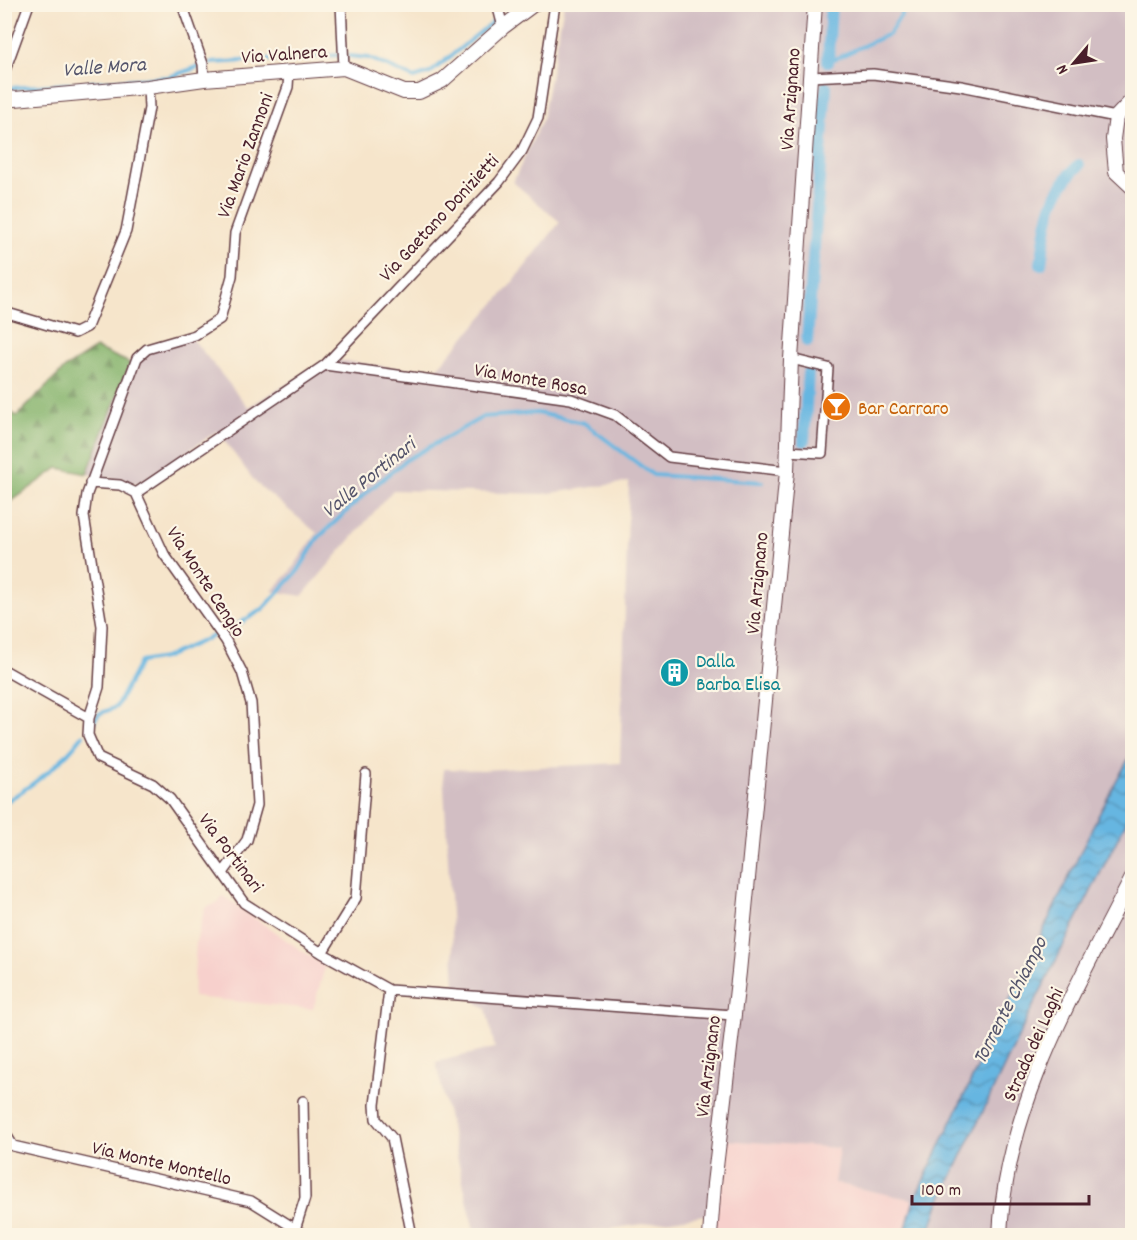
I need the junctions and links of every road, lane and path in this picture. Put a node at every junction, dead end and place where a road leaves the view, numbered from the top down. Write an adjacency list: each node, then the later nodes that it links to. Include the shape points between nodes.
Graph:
1 (29, 4): 13 (street)
2 (341, 4): 11 (street)
3 (497, 4): 10 (street)
4 (534, 4): 10 (main road, Via Valnera)
5 (555, 4): 23 (street, Via Gaetano Donizietti, via 538,118 522,151 500,182)
6 (809, 4): 9 (main road)
7 (815, 4): 9 (main road, Via Arzignano)
8 (184, 5): 15 (street)
9 (813, 24): 14 (main road, Via Arzignano)
10 (503, 27): 11 (main road, Via Valnera, via 442,81 419,92 404,92)
11 (344, 68): 12 (main road, Via Valnera)
12 (289, 71): 15 (main road, Via Valnera); 24 (street, Via Mario Zannoni, via 288,87 235,233 232,276 220,319 195,334 147,349 137,358)
13 (4, 73)
14 (810, 77): 19 (street, via 873,74 961,86); 22 (main road, Via Arzignano)
15 (204, 79): 16 (main road, Via Valnera)
16 (147, 87): 17 (main road, Via Valnera); 21 (street, via 149,108 126,231 87,327 75,333)
17 (4, 97)
18 (1132, 100): 19 (main road)
19 (1116, 117): 20 (main road, via 1116,172)
20 (1132, 187)
21 (4, 312)
22 (791, 359): 25 (main road, Via Arzignano); 25 (street, via 828,368 822,453)
23 (325, 365): 26 (street, Via Monte Rosa, via 571,399 615,415 669,457); 28 (street)
24 (106, 443): 27 (street, Via Portinari)
25 (787, 451): 26 (main road, Via Arzignano)
26 (787, 471): 36 (main road, Via Arzignano)
27 (90, 483): 28 (street, via 120,485); 30 (street, Via Portinari, via 84,516 102,627 99,687)
28 (136, 493): 32 (street, Via Monte Cengio, via 164,554 226,641 242,672 251,703 257,805 247,840)
29 (4, 670): 30 (street)
30 (89, 718): 32 (street, Via Portinari, via 88,735 98,758 162,792)
31 (366, 774): 34 (street, via 356,898)
32 (224, 873): 34 (street, Via Portinari, via 244,903)
33 (1132, 878): 44 (main road, Strada dei Laghi, via 1056,1029 1018,1125 1001,1207)
34 (322, 953): 35 (street, Via Portinari)
35 (389, 990): 36 (street, Via Portinari); 42 (street, via 376,1119 392,1138)
36 (733, 1015): 43 (main road, Via Arzignano)
37 (303, 1101): 40 (street, via 305,1197)
38 (4, 1131): 39 (street)
39 (9, 1148): 40 (street, Via Monte Montello, via 251,1201)
40 (294, 1232): 41 (street, Via Monte Montello)
41 (307, 1236)
42 (412, 1236)
43 (710, 1236)
44 (1000, 1236)

